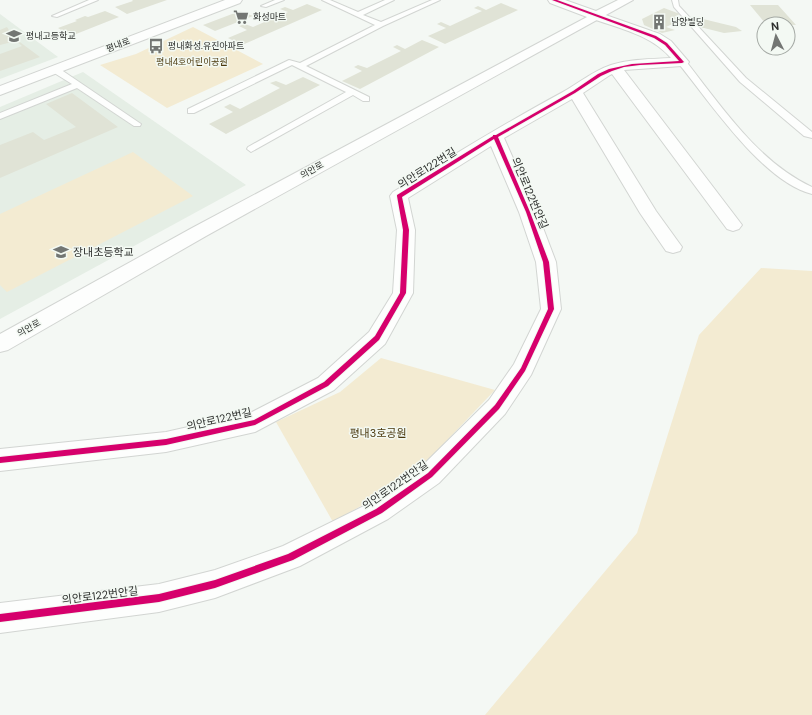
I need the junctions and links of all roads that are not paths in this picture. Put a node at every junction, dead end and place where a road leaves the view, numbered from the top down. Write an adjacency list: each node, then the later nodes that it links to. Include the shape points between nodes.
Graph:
1 (95, 0): 13 (lane)
2 (236, 0): 19 (street, 평내로)
3 (281, 0): 10 (lane)
4 (325, 0): 11 (lane)
5 (391, 0): 11 (lane)
6 (437, 0): 15 (lane)
7 (554, 0): 14 (street)
8 (627, 0): 14 (street, 의안로)
9 (675, 0): 28 (lane, via 676,6 743,80 774,108 807,134)
10 (264, 6)
11 (359, 14): 15 (lane)
12 (390, 15): 15 (lane)
13 (55, 16)
14 (597, 16): 16 (street, via 655,37 666,44); 34 (street, 의안로, via 199,232)
15 (378, 24): 17 (lane)
16 (682, 62): 18 (street, 의안로122번길, via 633,64); 31 (lane, via 750,144 776,171 804,189)
17 (301, 66): 23 (lane); 25 (lane, via 292,62)
18 (615, 68): 22 (street, 의안로122번길); 32 (street)
19 (54, 70): 20 (lane); 21 (street, 평내로)
20 (77, 84): 26 (lane); 27 (lane)
21 (0, 91)
22 (575, 91): 29 (street, 의안로122번길); 33 (street)
23 (353, 92): 24 (lane); 30 (lane)
24 (366, 99)
25 (191, 111)
26 (0, 116)
27 (136, 124)
28 (812, 135)
29 (495, 136): 35 (street, 의안로122번길, via 399,196 406,230 403,293 377,338 326,384 255,422 166,442); 36 (street, 의안로122번안길, via 528,212 546,262 551,309 523,369 497,407 430,475 379,511 290,557 215,584 159,598)
30 (251, 149)
31 (812, 191)
32 (733, 225)
33 (672, 247)
34 (0, 344)
35 (0, 460)
36 (0, 618)

